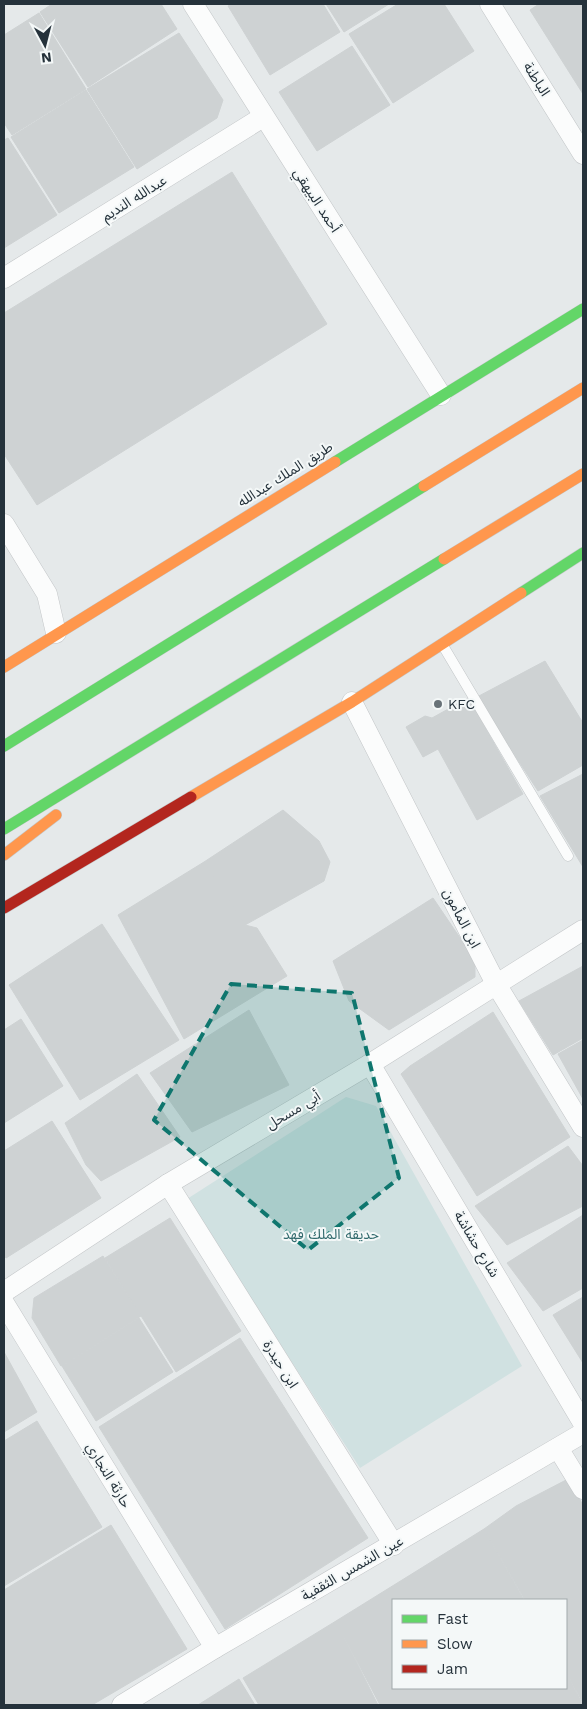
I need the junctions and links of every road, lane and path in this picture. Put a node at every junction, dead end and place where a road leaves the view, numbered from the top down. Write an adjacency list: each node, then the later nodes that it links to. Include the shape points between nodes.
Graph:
1 (193, 4): 3 (street, أحمد البيهقي)
2 (490, 4): 4 (street, الباطنة)
3 (263, 117): 5 (street, عبدالله النديم); 8 (street, أحمد البيهقي)
4 (583, 154)
5 (4, 278)
6 (583, 309): 8 (main road, طريق الملك عبدالله)
7 (583, 388): 16 (main road)
8 (442, 395): 12 (main road, طريق الملك عبدالله)
9 (583, 474): 17 (main road)
10 (4, 524): 12 (street, via 47,594)
11 (583, 553): 13 (main road)
12 (56, 633): 14 (main road, طريق الملك عبدالله)
13 (441, 643): 15 (main road); 24 (lane)
14 (4, 667)
15 (352, 702): 25 (main road); 27 (street, ابن المأمون)
16 (62, 709): 18 (main road); 19 (main road)
17 (188, 714): 20 (main road); 22 (main road)
18 (4, 734)
19 (4, 746)
20 (86, 792)
21 (62, 810): 23 (main road)
22 (4, 829)
23 (4, 855)
24 (568, 856)
25 (4, 908)
26 (583, 930): 27 (street, أبي مسحل)
27 (496, 984): 28 (street, أبي مسحل); 29 (street, ابن المأمون)
28 (370, 1064): 30 (street, أبي مسحل); 33 (street, شارع حشاشة)
29 (583, 1127)
30 (168, 1184): 31 (street, أبي مسحل); 37 (street, ابن حيدرة)
31 (4, 1292)
32 (4, 1303): 38 (street, حارثة النجاري)
33 (583, 1423)
34 (583, 1433): 35 (street, عين الشمس الثقفية)
35 (558, 1448): 36 (street); 37 (street, عين الشمس الثقفية)
36 (583, 1489)
37 (394, 1544): 38 (street, عين الشمس الثقفية)
38 (215, 1648): 39 (street, عين الشمس الثقفية)
39 (122, 1705)

